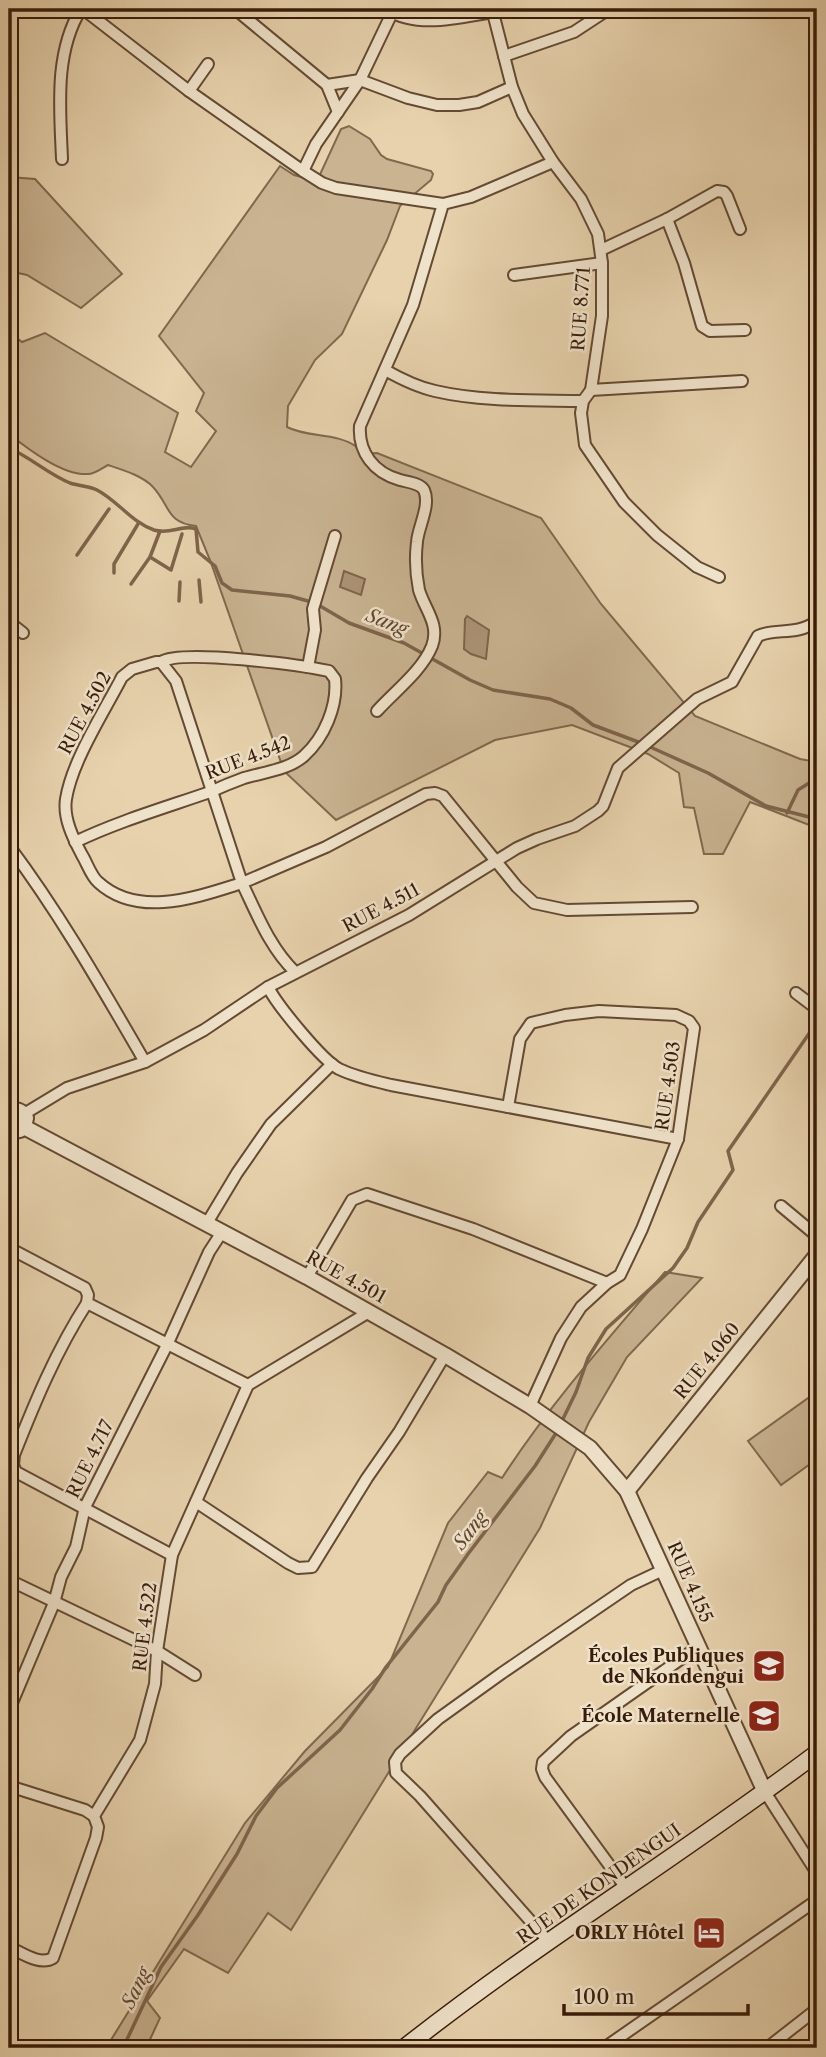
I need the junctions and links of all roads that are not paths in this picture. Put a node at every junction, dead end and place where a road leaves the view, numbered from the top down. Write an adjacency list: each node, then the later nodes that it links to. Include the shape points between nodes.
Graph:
1 (82, 9): 13 (street); 15 (street, via 70,30 63,60)
2 (235, 9): 11 (street)
3 (609, 9): 8 (street, via 573,32)
4 (813, 9): 7 (street)
5 (492, 10): 6 (street, via 426,20); 8 (street, RUE 8.771)
6 (389, 11): 10 (street)
7 (817, 14)
8 (504, 56): 12 (street, RUE 8.771)
9 (208, 64): 13 (street)
10 (360, 80): 11 (street); 12 (street, via 437,105 478,102); 14 (street)
11 (327, 85): 14 (street)
12 (512, 88): 16 (street, RUE 8.771)
13 (189, 92): 17 (street)
14 (338, 112): 17 (street)
15 (62, 159)
16 (553, 162): 18 (street); 21 (street, RUE 8.771, via 582,199)
17 (303, 171): 18 (street, via 336,188)
18 (443, 204): 25 (street, via 414,305)
19 (667, 219): 20 (street, via 721,191); 21 (street); 24 (street, via 702,326 710,331)
20 (740, 229)
21 (601, 250): 22 (street, RUE 8.771)
22 (602, 263): 23 (street); 27 (street, RUE 8.771, via 602,316)
23 (514, 275)
24 (745, 330)
25 (385, 370): 28 (street, via 423,387 463,396); 36 (street, via 367,405 359,439 362,451 379,470 421,486 425,492 416,564 420,592 435,632 428,654)
26 (742, 381): 27 (street)
27 (591, 390): 28 (street, RUE 8.771)
28 (583, 401): 30 (street, via 580,413 585,445 624,502 697,567)
29 (335, 536): 35 (street, via 313,608 315,630)
30 (719, 577)
31 (817, 621): 40 (street, RUE 4.511, via 805,629 758,636 732,682 697,699 618,768 598,811 575,827)
32 (9, 622): 33 (street)
33 (23, 633)
34 (161, 662): 35 (street, RUE 4.542, via 187,657); 37 (street, via 176,681); 38 (street, RUE 4.502, via 132,669 122,677 72,774 65,809)
35 (308, 667): 37 (street, RUE 4.542, via 329,671 335,679 326,727 316,744 285,766)
36 (377, 711)
37 (212, 791): 38 (street, RUE 4.542, via 115,823); 41 (street)
38 (75, 842): 41 (street, RUE 4.502, via 96,881 114,894 138,901 194,898)
39 (9, 846): 47 (street, via 102,985)
40 (497, 859): 41 (street, RUE 4.502, via 443,796 435,793 420,796 326,847); 42 (street, RUE 4.502, via 528,898 543,906 567,910); 43 (street, RUE 4.511, via 409,915)
41 (242, 883): 43 (street, via 273,944)
42 (692, 907)
43 (295, 972): 44 (street, RUE 4.511)
44 (268, 987): 47 (street, RUE 4.511); 48 (street)
45 (796, 993): 46 (street)
46 (817, 1009)
47 (145, 1062): 50 (street, RUE 4.511, via 67,1088)
48 (332, 1064): 49 (street, via 391,1085); 53 (street, via 271,1124)
49 (508, 1107): 51 (street); 51 (street, RUE 4.503, via 520,1039 531,1023 599,1011 676,1015 694,1028)
50 (15, 1126): 53 (street, RUE 4.501)
51 (678, 1139): 59 (street, RUE 4.503, via 620,1275)
52 (780, 1206): 55 (street)
53 (207, 1223): 54 (street, RUE 4.501)
54 (222, 1232): 58 (street, RUE 4.501); 62 (street, RUE 4.717)
55 (817, 1236)
56 (9, 1248): 60 (street, via 85,1288)
57 (817, 1255): 66 (street, RUE 4.060)
58 (307, 1277): 59 (street, via 352,1200 367,1194 473,1229); 61 (street, RUE 4.501)
59 (607, 1283): 65 (street, RUE 4.503, via 581,1307 561,1338)
60 (87, 1303): 62 (street); 68 (street, via 52,1363 13,1465 16,1472)
61 (369, 1312): 63 (street, RUE 4.501); 64 (street)
62 (167, 1345): 64 (street); 68 (street, RUE 4.717)
63 (445, 1355): 65 (street, RUE 4.501); 67 (street, via 312,1567 288,1563)
64 (248, 1385): 67 (street, RUE 4.522)
65 (530, 1406): 66 (street, RUE 4.501, via 590,1448)
66 (627, 1491): 70 (street, RUE 4.155)
67 (196, 1502): 69 (street, RUE 4.522)
68 (85, 1507): 69 (street); 72 (street, RUE 4.717, via 76,1548)
69 (172, 1555): 74 (street, RUE 4.522)
70 (663, 1570): 73 (street, RUE 4.155); 84 (street, via 631,1586 502,1673 438,1719 395,1762 396,1773)
71 (9, 1580): 72 (street)
72 (54, 1603): 74 (street); 76 (street, RUE 4.717)
73 (698, 1647): 79 (street, RUE 4.155); 82 (street, via 571,1736 543,1762 545,1777)
74 (157, 1651): 75 (street); 80 (street, RUE 4.522, via 155,1684 140,1740)
75 (195, 1675)
76 (9, 1710)
77 (817, 1753): 79 (main road, RUE DE KONDENGUI)
78 (9, 1786): 80 (street)
79 (765, 1792): 81 (street, RUE 4.155); 82 (main road, RUE DE KONDENGUI)
80 (94, 1816): 85 (street, RUE 4.522, via 96,1838 53,1958 41,1962)
81 (817, 1873)
82 (626, 1888): 84 (main road, RUE DE KONDENGUI)
83 (817, 1900): 88 (street)
84 (549, 1942): 87 (main road, RUE DE KONDENGUI)
85 (9, 1947)
86 (817, 2009): 89 (street)
87 (404, 2048)
88 (604, 2048)
89 (767, 2048)

